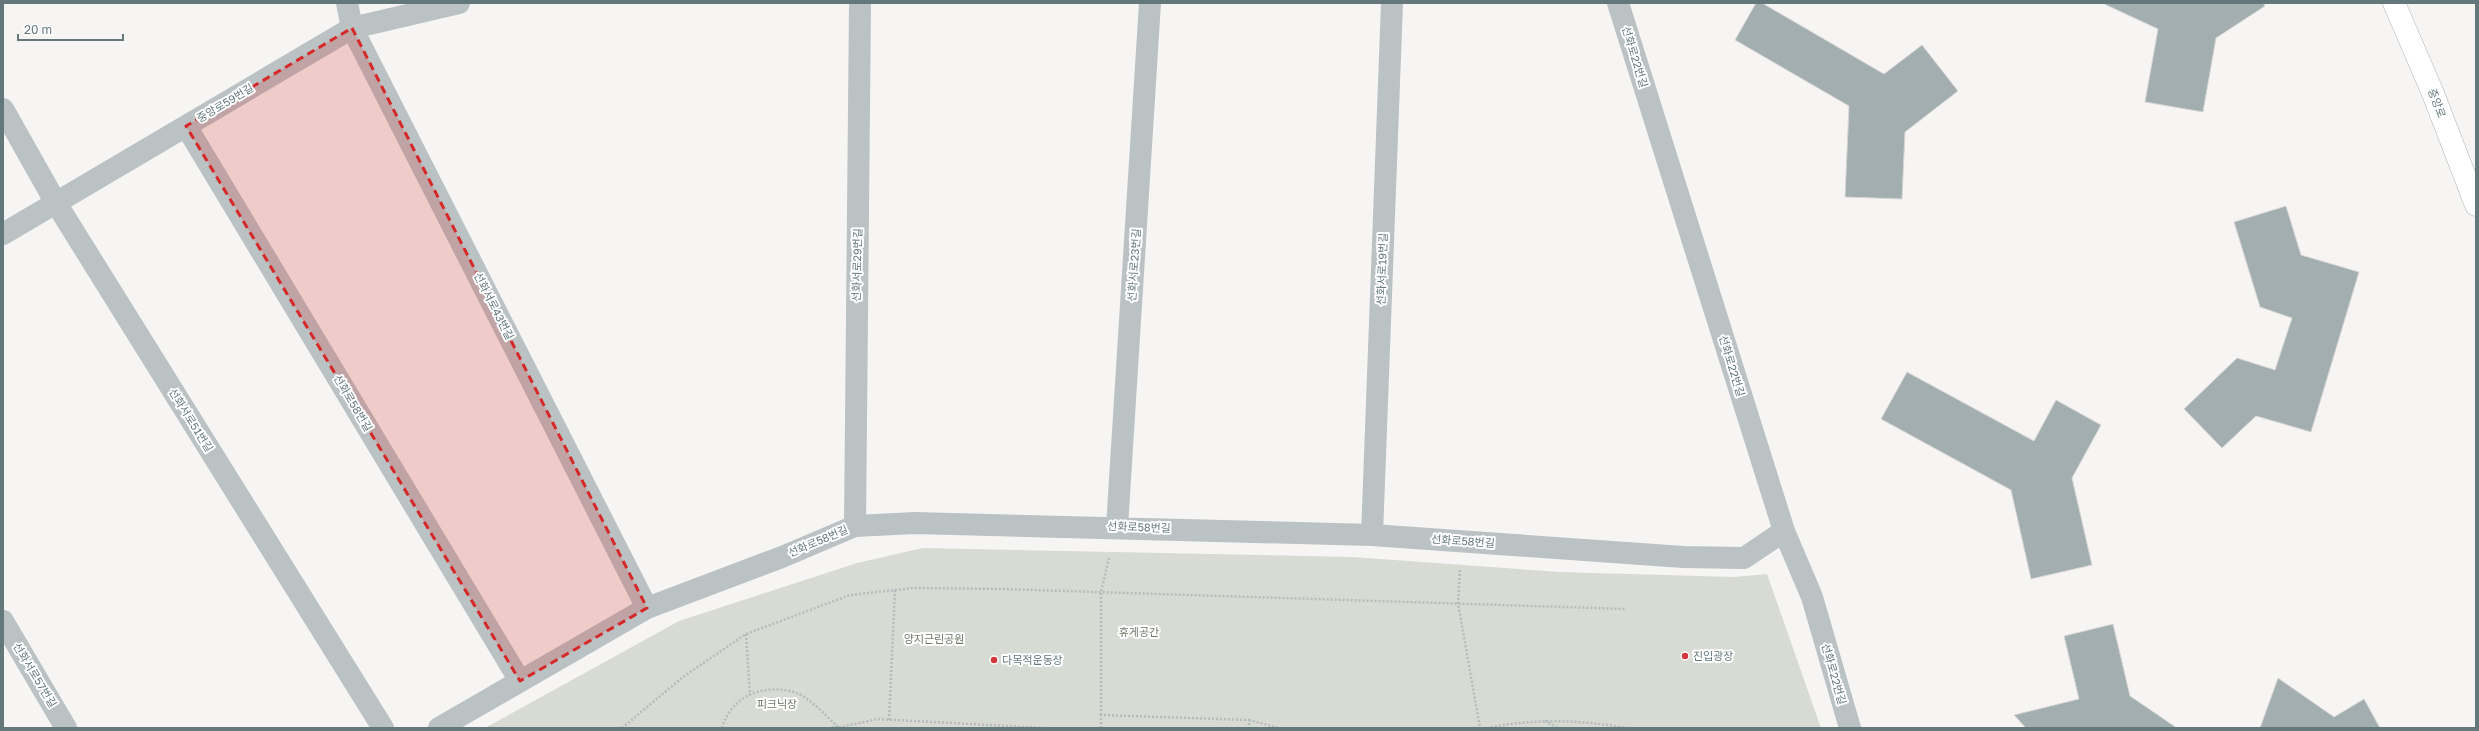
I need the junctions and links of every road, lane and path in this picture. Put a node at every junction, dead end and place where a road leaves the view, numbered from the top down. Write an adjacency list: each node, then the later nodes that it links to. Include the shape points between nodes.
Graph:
1 (346, 3): 8 (street, 선화서로43번길)
2 (459, 3): 8 (street, 중앙로59번길)
3 (860, 3): 14 (street, 선화서로29번길)
4 (1150, 3): 15 (street, 선화서로23번길)
5 (1392, 3): 17 (street, 선화서로19번길)
6 (1618, 3): 16 (street, 선화로22번길)
7 (2394, 3): 12 (main road, 중앙로, via 2432,91)
8 (352, 28): 10 (street, 중앙로59번길); 21 (street, 선화서로43번길)
9 (3, 109): 11 (street, 선화서로51번길)
10 (186, 126): 11 (street, 중앙로59번길); 25 (street, 선화로58번길)
11 (56, 203): 13 (street, 중앙로59번길); 33 (street, 선화서로51번길)
12 (2476, 205)
13 (3, 234)
14 (854, 526): 15 (street, 선화로58번길, via 915,523); 21 (street, 선화로58번길, via 782,557)
15 (1117, 527): 17 (street, 선화로58번길)
16 (1784, 531): 17 (street, 선화로58번길, via 1744,558 1683,557); 46 (street, 선화로22번길, via 1812,597)
17 (1372, 535)
18 (895, 590): 19 (path); 24 (path, via 850,595); 28 (path)
19 (1100, 592): 20 (path); 27 (path)
20 (1458, 603): 22 (path); 42 (path)
21 (647, 608): 25 (street, 선화로58번길)
22 (1626, 608)
23 (3, 621): 32 (street, 선화서로57번길)
24 (746, 634): 26 (path); 35 (path, via 683,677)
25 (520, 681): 34 (street, 선화로58번길)
26 (750, 695): 31 (path, via 760,690 791,691 816,705); 36 (path, via 742,698 725,718)
27 (1101, 715): 29 (path); 39 (path)
28 (890, 720): 31 (path, via 878,719); 38 (path)
29 (1249, 720): 40 (path); 41 (path)
30 (1542, 720): 43 (path); 44 (path); 45 (path)
31 (836, 727): 37 (path)
32 (66, 728)
33 (383, 728)
34 (439, 728)
35 (622, 728)
36 (722, 728)
37 (830, 728)
38 (1044, 728)
39 (1101, 728)
40 (1249, 728)
41 (1279, 728)
42 (1480, 728)
43 (1487, 728)
44 (1559, 728)
45 (1628, 728)
46 (1850, 728)

